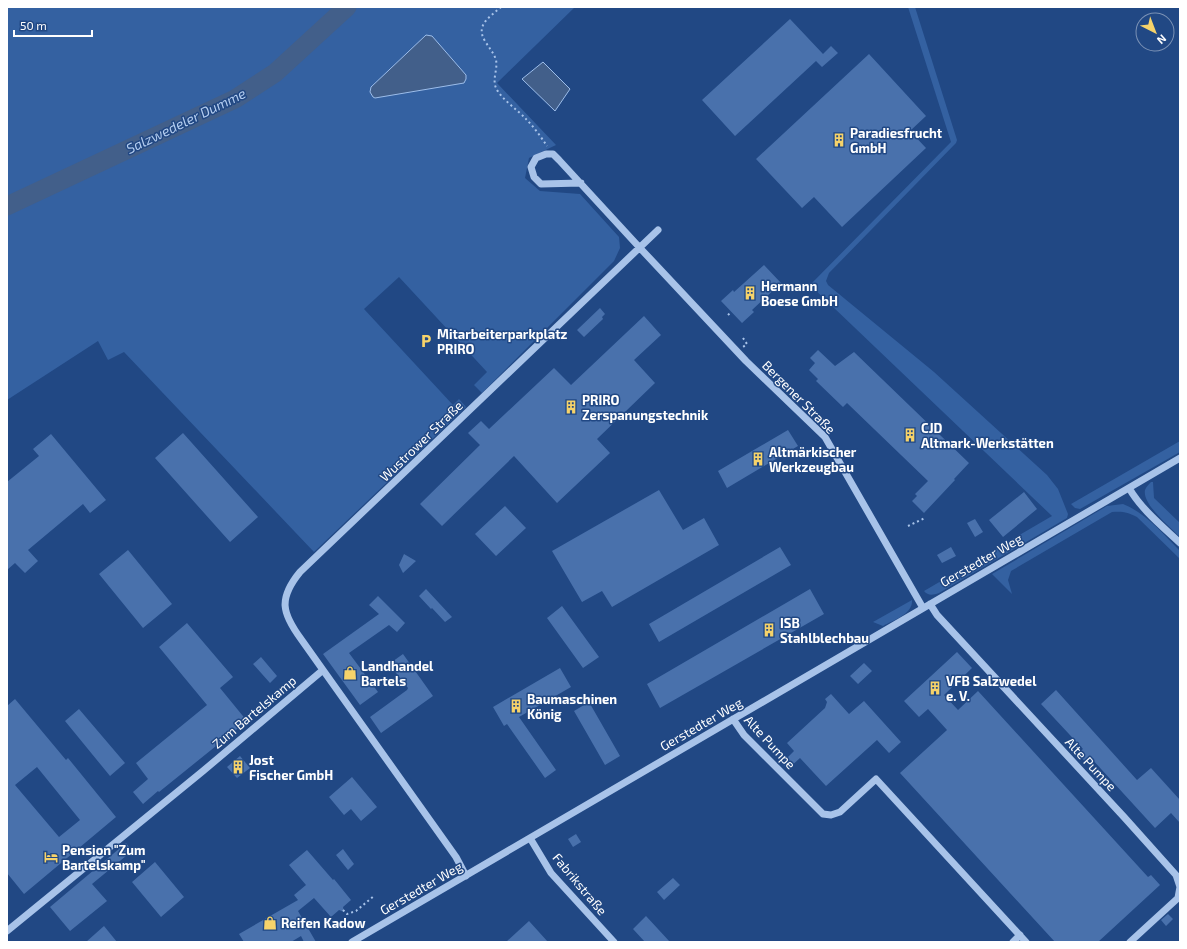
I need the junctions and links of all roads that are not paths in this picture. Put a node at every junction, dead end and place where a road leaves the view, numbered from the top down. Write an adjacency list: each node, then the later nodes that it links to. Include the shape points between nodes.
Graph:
1 (581, 182): 1 (street, Bergener Straße, via 552,154 536,158 531,167 534,177 541,184); 3 (street, Bergener Straße)
2 (658, 230): 3 (street, Wustrower Straße)
3 (640, 248): 7 (street, Bergener Straße, via 746,361 825,437); 8 (street, Wustrower Straße, via 300,572 286,597 286,612 296,632)
4 (1180, 458): 5 (street, Gerstedter Weg)
5 (1129, 488): 6 (street, via 1142,506); 7 (street, Gerstedter Weg)
6 (1180, 543)
7 (926, 606): 9 (street, Gerstedter Weg); 18 (street, Alte Pumpe, via 1176,875 1180,887 1178,898)
8 (323, 670): 11 (street, via 456,857); 12 (street, Zum Bartelskamp)
9 (733, 719): 10 (street, Gerstedter Weg); 13 (street, Alte Pumpe, via 744,735 823,814 840,812 876,778)
10 (530, 838): 11 (street, Gerstedter Weg); 15 (street, Fabrikstraße, via 551,873)
11 (466, 876): 14 (street, Gerstedter Weg)
12 (7, 931)
13 (1020, 935): 16 (street); 17 (street, Alte Pumpe)
14 (352, 942)
15 (614, 942)
16 (1013, 942)
17 (1026, 942)
18 (1130, 942)

